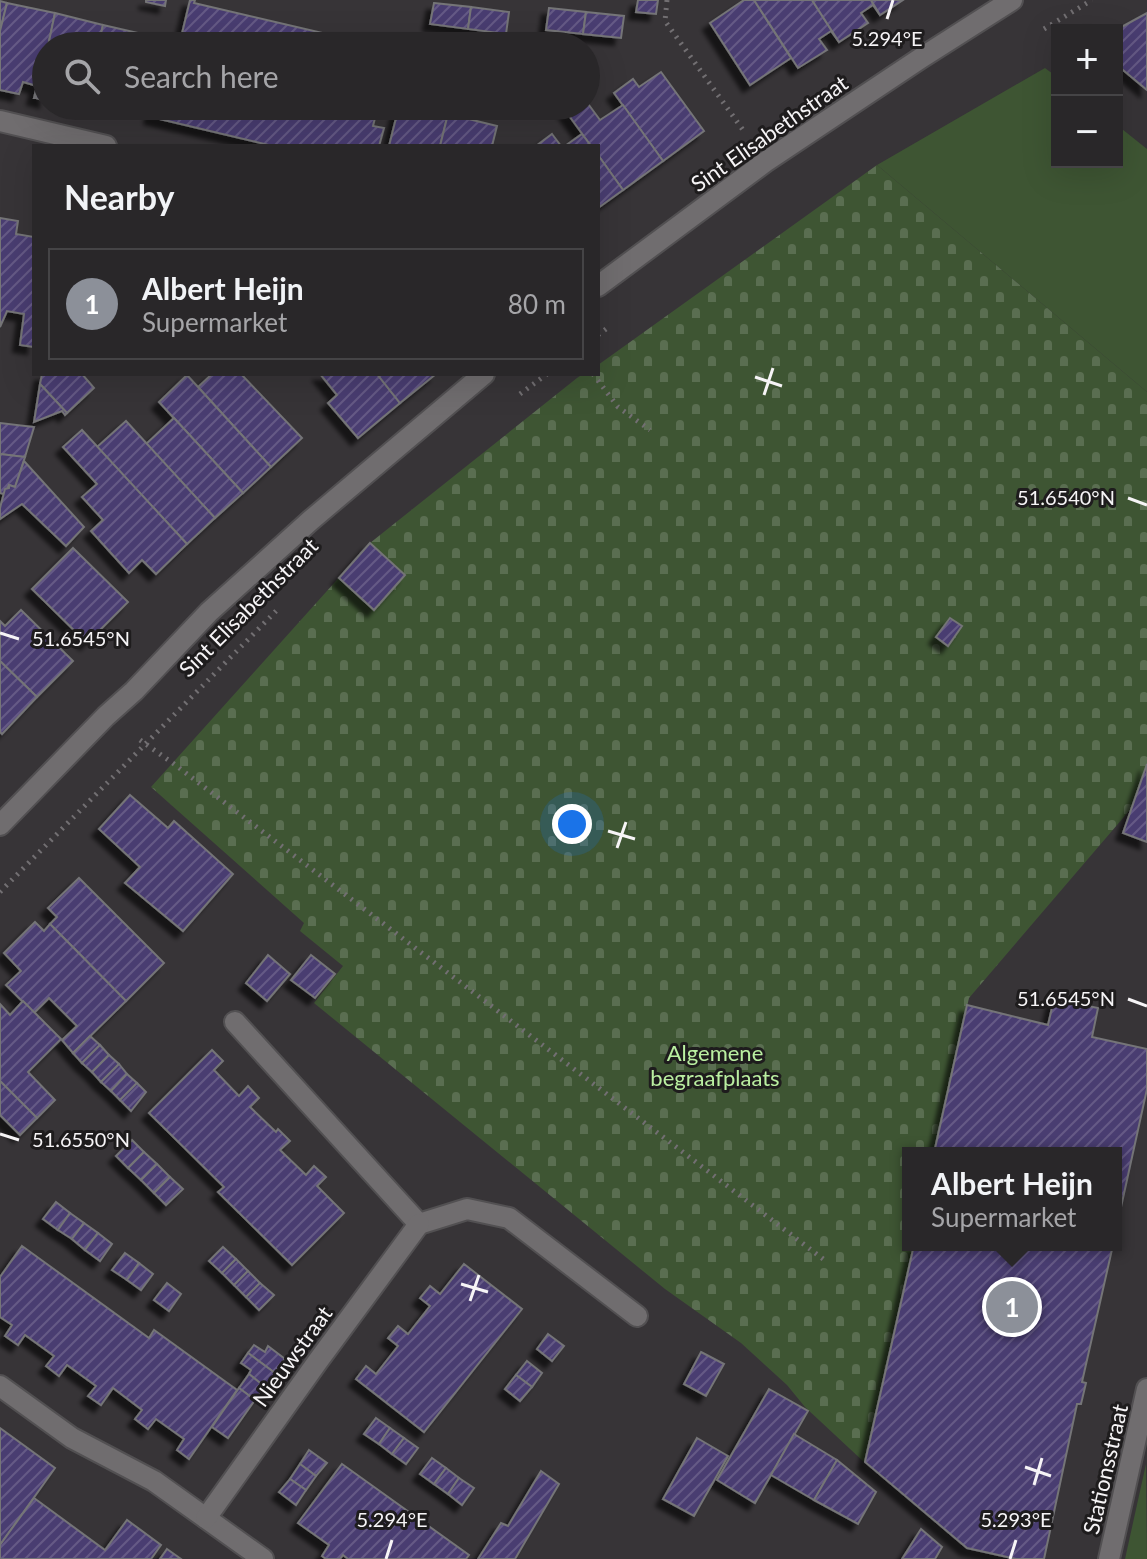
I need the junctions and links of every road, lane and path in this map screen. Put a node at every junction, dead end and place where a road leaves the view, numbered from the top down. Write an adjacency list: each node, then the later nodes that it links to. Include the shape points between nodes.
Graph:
1 (667, 0): 5 (path, via 665,21)
2 (1012, 0): 5 (street, Sint Elisabethstraat)
3 (0, 121): 4 (street)
4 (98, 144)
5 (765, 162): 6 (street, Sint Elisabethstraat)
6 (600, 285)
7 (482, 376): 13 (street, Sint Elisabethstraat, via 209,612)
8 (544, 376): 10 (path)
9 (595, 376): 11 (path, via 618,407)
10 (511, 401)
11 (650, 430)
12 (282, 604): 14 (path, Sint Elisabethstraat)
13 (106, 716): 14 (path); 15 (street, Sint Elisabethstraat)
14 (146, 744): 16 (path, Sint Elisabethstraat); 19 (path)
15 (0, 825)
16 (0, 892)
17 (235, 1022): 18 (street)
18 (419, 1224): 20 (street, via 467,1209 509,1218); 23 (street, Nieuwstraat)
19 (827, 1262)
20 (637, 1316)
21 (0, 1386): 23 (street, via 72,1438 154,1481)
22 (1147, 1389): 25 (street, Stationsstraat)
23 (206, 1518): 24 (street)
24 (263, 1559)
25 (1109, 1559)

